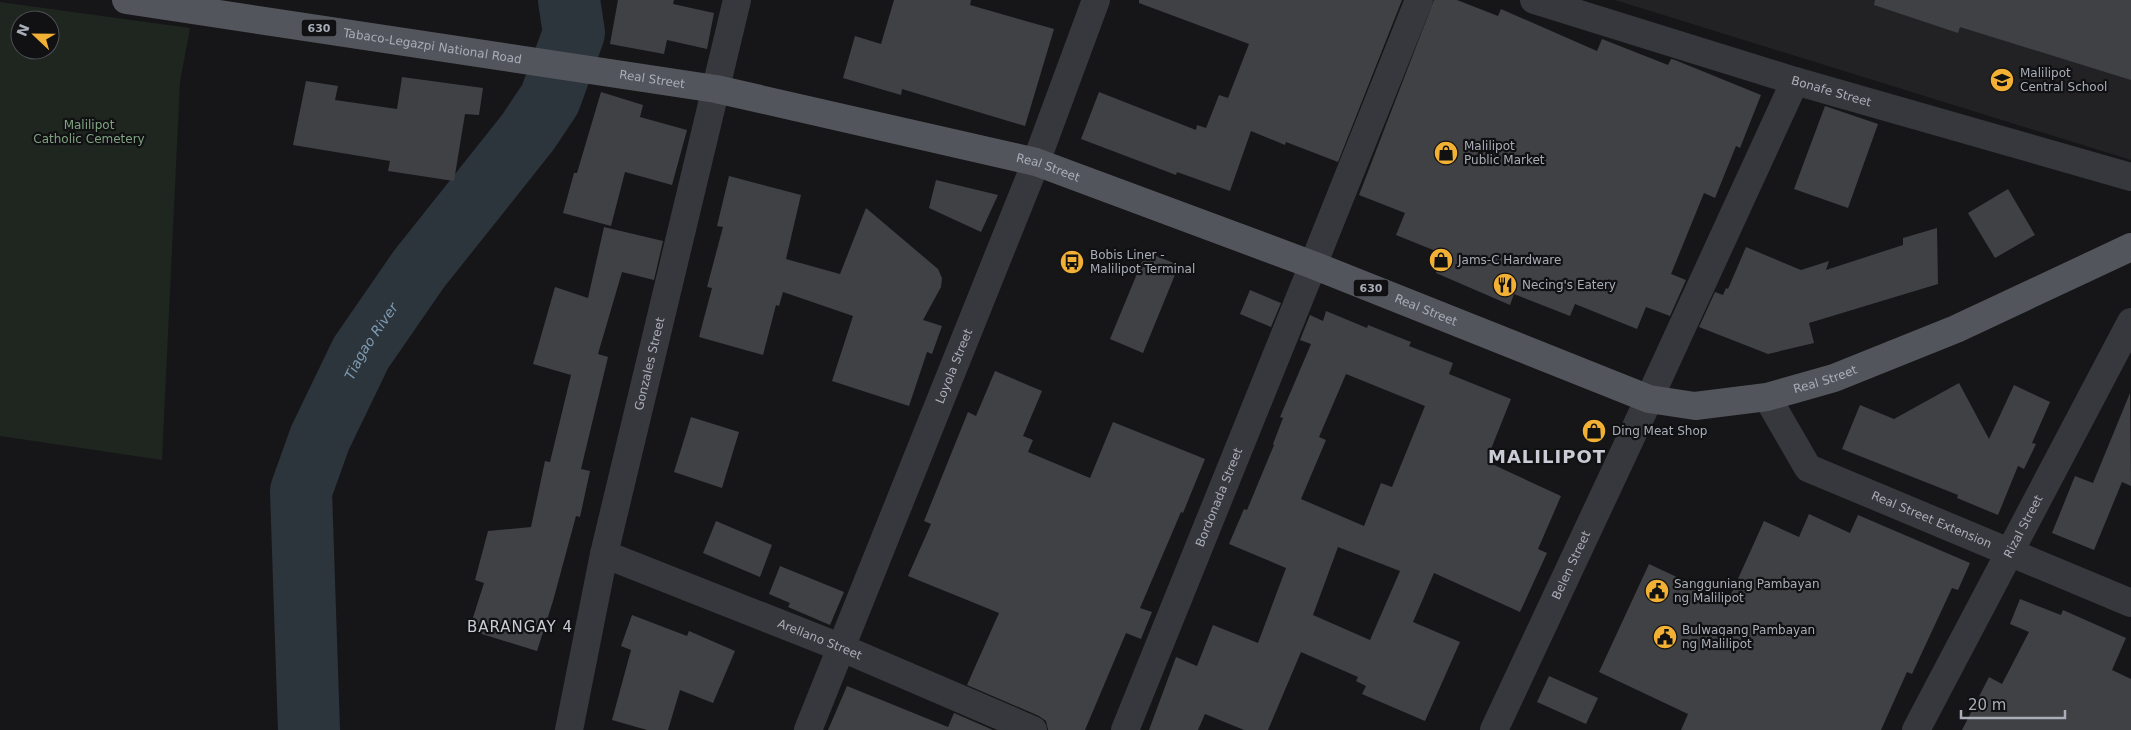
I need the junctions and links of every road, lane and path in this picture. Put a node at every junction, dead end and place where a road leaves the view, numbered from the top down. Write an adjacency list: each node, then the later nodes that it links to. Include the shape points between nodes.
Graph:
1 (126, 0): 6 (main road, Tabaco-Legazpi National Road / 630)
2 (737, 0): 8 (street, Gonzales Street)
3 (1096, 0): 9 (street, Loyola Street)
4 (1419, 0): 12 (street, Bordonada Street)
5 (1534, 0): 7 (street, Bonafe Street)
6 (591, 70): 8 (main road, Real Street / 630)
7 (1794, 81): 10 (street, Bonafe Street); 15 (street, Belen Street)
8 (716, 88): 9 (main road, Real Street / 630); 17 (street, Gonzales Street)
9 (1036, 162): 12 (main road, Real Street / 630); 19 (street, Loyola Street)
10 (2131, 177)
11 (2131, 247): 14 (main road, Real Street / 630, via 1956,329 1834,378)
12 (1313, 265): 15 (main road, Real Street / 630); 23 (street, Bordonada Street)
13 (2131, 322): 16 (street, Rizal Street)
14 (1767, 397): 15 (main road, Real Street / 630, via 1695,406); 16 (street, Real Street Extension, via 1808,468)
15 (1649, 399): 24 (street, Belen Street)
16 (2008, 552): 18 (street, Real Street Extension); 25 (street, Rizal Street)
17 (604, 554): 19 (street, Arellano Street); 20 (street, Gonzales Street)
18 (2131, 603)
19 (842, 648): 21 (street, Loyola Street); 22 (street, Arellano Street)
20 (569, 730)
21 (808, 730)
22 (1033, 730)
23 (1125, 730)
24 (1494, 730)
25 (1916, 730)

